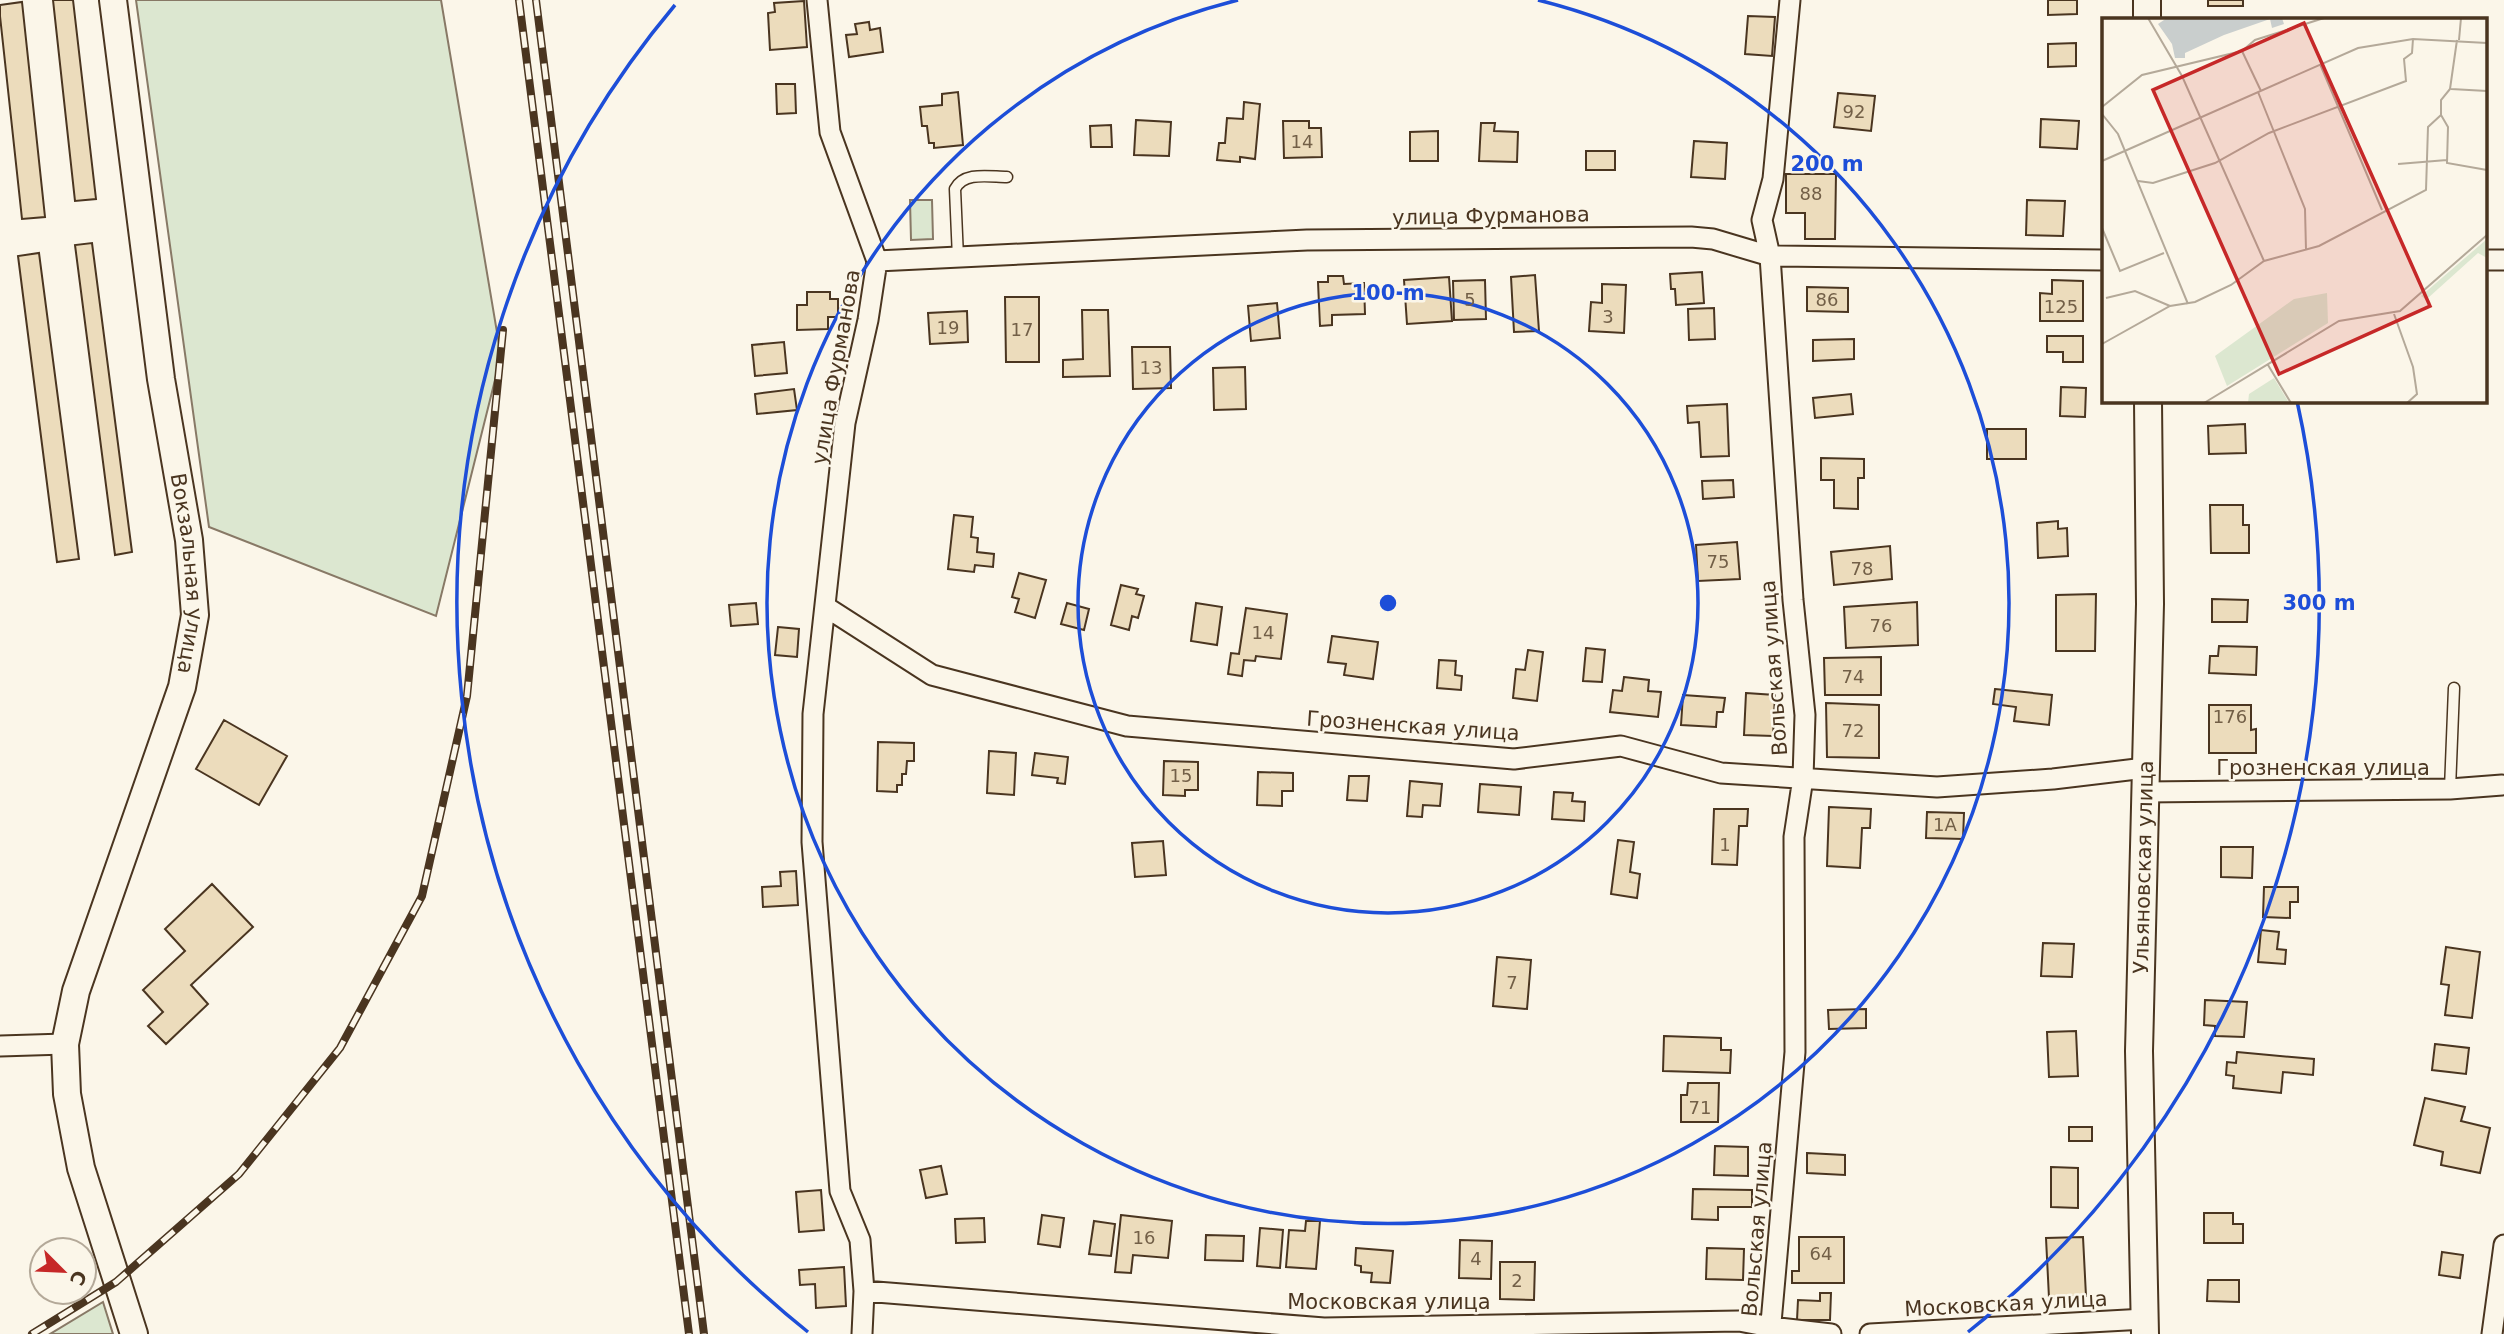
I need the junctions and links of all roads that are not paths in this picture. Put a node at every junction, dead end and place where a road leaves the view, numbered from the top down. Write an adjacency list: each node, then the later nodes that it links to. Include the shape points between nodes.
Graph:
1 (113, 0): 20 (street, Вокзальная улица, via 161,379 189,540 195,615 182,687 76,991)
2 (817, 0): 12 (street, улица Фурманова, via 830,132)
3 (1790, 0): 7 (street, Вольская улица, via 1773,179 1762,220)
4 (2147, 0): 5 (street)
5 (2147, 18)
6 (1007, 177): 8 (lane, via 958,181)
7 (1770, 256): 8 (street, улица Фурманова, via 1691,237 1307,240); 9 (street, улица Фурманова); 16 (street, Вольская улица, via 1805,715)
8 (958, 257): 12 (street, улица Фурманова)
9 (2102, 260)
10 (2486, 260): 11 (street)
11 (2504, 260)
12 (877, 261): 14 (street, улица Фурманова, via 845,423)
13 (2148, 402): 17 (street, Ульяновская улица, via 2150,604)
14 (826, 607): 16 (street, Грозненская улица, via 932,675 1128,726 1514,759 1621,746 1721,772); 23 (street, улица Фурманова, via 813,714 812,842 840,1191 860,1240)
15 (2454, 688): 19 (lane)
16 (1803, 779): 17 (street, Грозненская улица, via 1937,787 2053,779); 25 (street, Вольская улица, via 1794,837 1796,1052)
17 (2145, 780): 19 (street, Грозненская улица); 24 (street, Ульяновская улица, via 2139,1051)
18 (2503, 784): 19 (street, Грозненская улица)
19 (2450, 789)
20 (65, 1044): 21 (street); 26 (street, Вокзальная улица, via 67,1094 81,1168)
21 (0, 1046)
22 (2504, 1245): 30 (street)
23 (864, 1291): 25 (street, Московская улица, via 1324,1328 1739,1321); 27 (street, улица Фурманова)
24 (2145, 1327): 29 (street, Московская улица)
25 (1770, 1331): 28 (street, Московская улица)
26 (134, 1334)
27 (862, 1334)
28 (1831, 1334)
29 (1870, 1334)
30 (2492, 1334)

